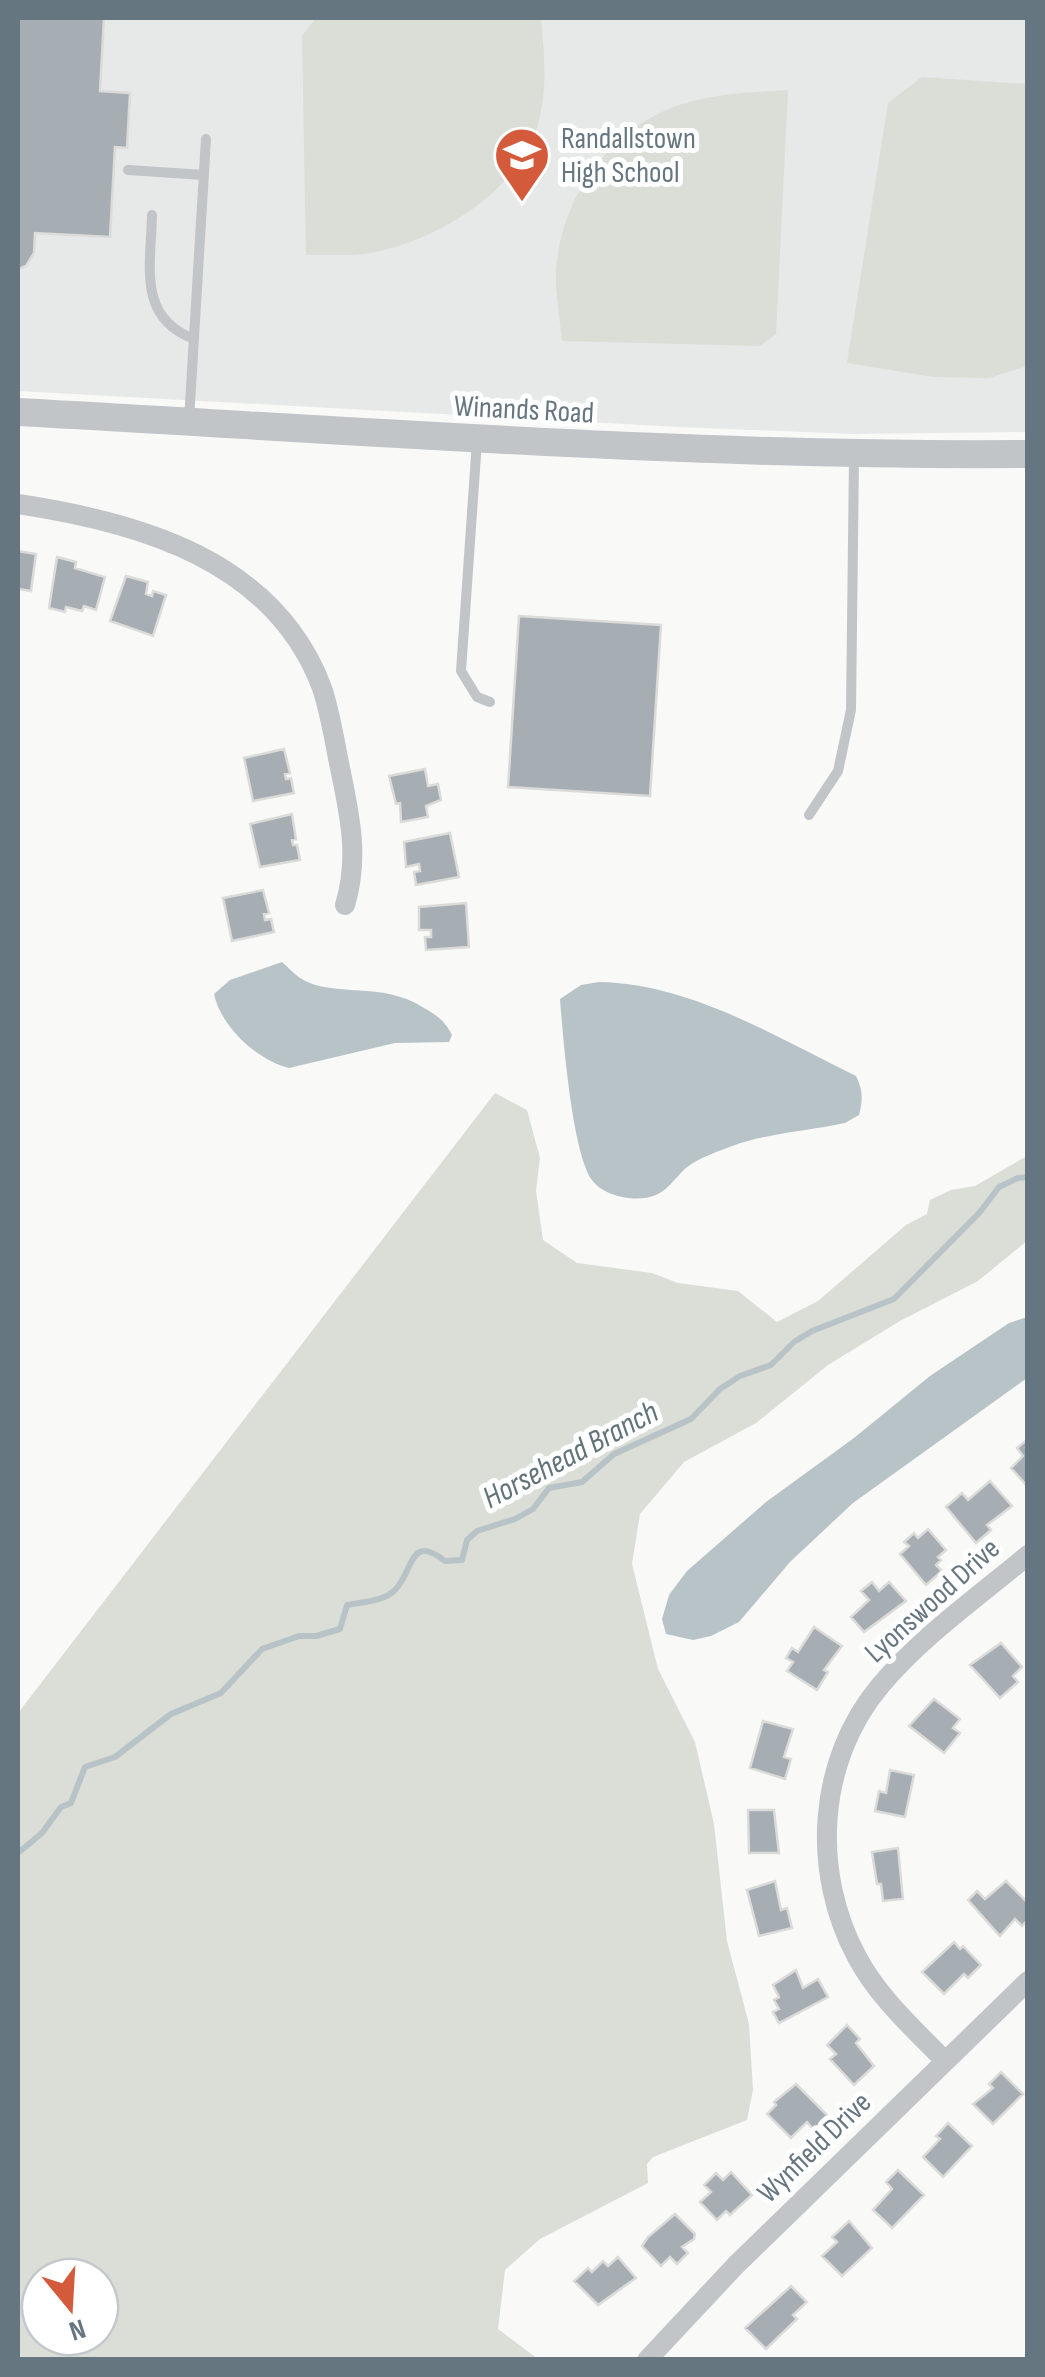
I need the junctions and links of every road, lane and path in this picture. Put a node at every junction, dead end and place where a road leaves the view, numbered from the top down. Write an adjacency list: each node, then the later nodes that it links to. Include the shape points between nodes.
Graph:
1 (206, 138): 3 (lane)
2 (128, 170): 3 (lane)
3 (204, 175): 5 (lane)
4 (152, 216): 5 (lane, via 152,299 164,322)
5 (194, 339): 7 (lane)
6 (18, 412): 7 (street, Winands Road)
7 (189, 421): 8 (street, Winands Road)
8 (478, 440): 10 (street, Winands Road); 12 (lane, via 462,671 477,697)
9 (1028, 454): 10 (street, Winands Road)
10 (854, 456): 13 (lane, via 851,710 838,771)
11 (18, 504): 14 (street, via 170,540 208,558 287,628 322,689 353,828 353,880)
12 (490, 702)
13 (809, 815)
14 (344, 905)
15 (1028, 1555): 17 (street, Lyonswood Drive, via 879,1687 857,1716 832,1783 826,1856 842,1923 875,1985)
16 (1028, 1981): 17 (street, Wynfield Drive)
17 (945, 2061): 18 (street, Wynfield Drive)
18 (647, 2360)

